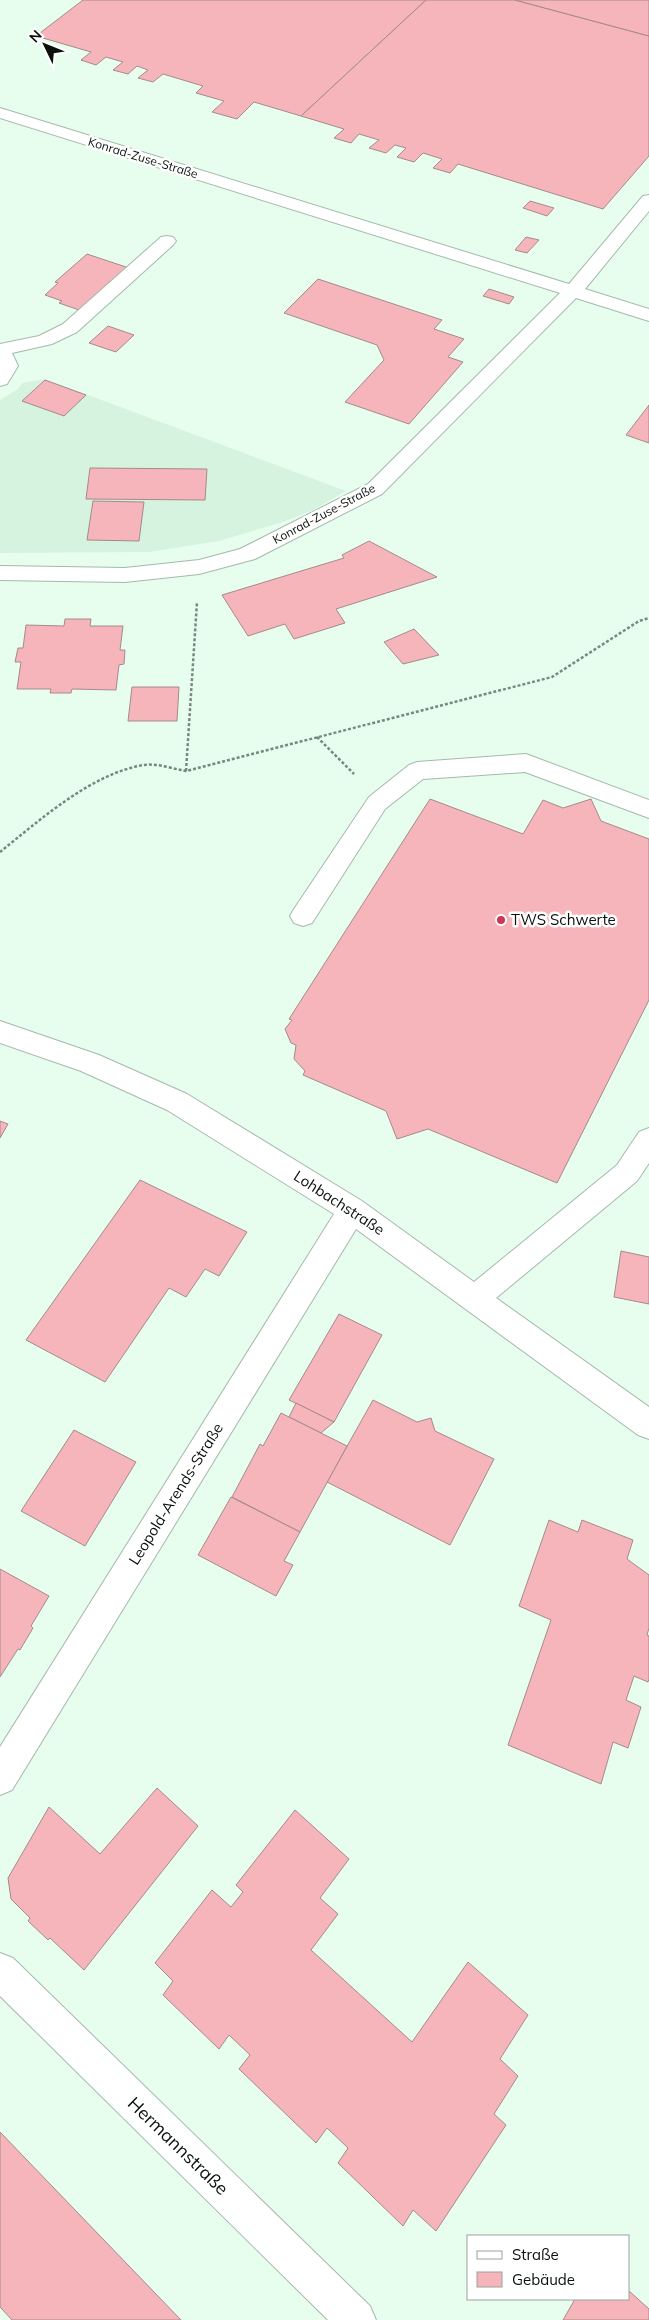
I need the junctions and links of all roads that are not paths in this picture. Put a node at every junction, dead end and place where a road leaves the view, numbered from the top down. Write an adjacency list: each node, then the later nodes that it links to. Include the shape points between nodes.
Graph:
1 (0, 113): 4 (street, Konrad-Zuse-Straße)
2 (649, 200): 4 (street, Konrad-Zuse-Straße)
3 (167, 241): 6 (street, via 70,328 46,340)
4 (573, 290): 5 (street, Konrad-Zuse-Straße); 8 (street, Konrad-Zuse-Straße, via 375,490 247,554 199,567 125,575)
5 (649, 315)
6 (0, 350): 7 (street, via 8,366)
7 (0, 380)
8 (0, 573)
9 (649, 809): 10 (street, via 526,763 417,771 377,803)
10 (304, 916)
11 (0, 1032): 13 (street, Lohbachstraße, via 90,1063 177,1102)
12 (649, 1140): 14 (street, via 627,1173)
13 (352, 1210): 14 (street, Lohbachstraße); 16 (street, Leopold-Arends-Straße)
14 (475, 1298): 15 (street, Lohbachstraße)
15 (649, 1425)
16 (0, 1778)
17 (0, 1971): 18 (street, Hermannstraße)
18 (356, 2320)

